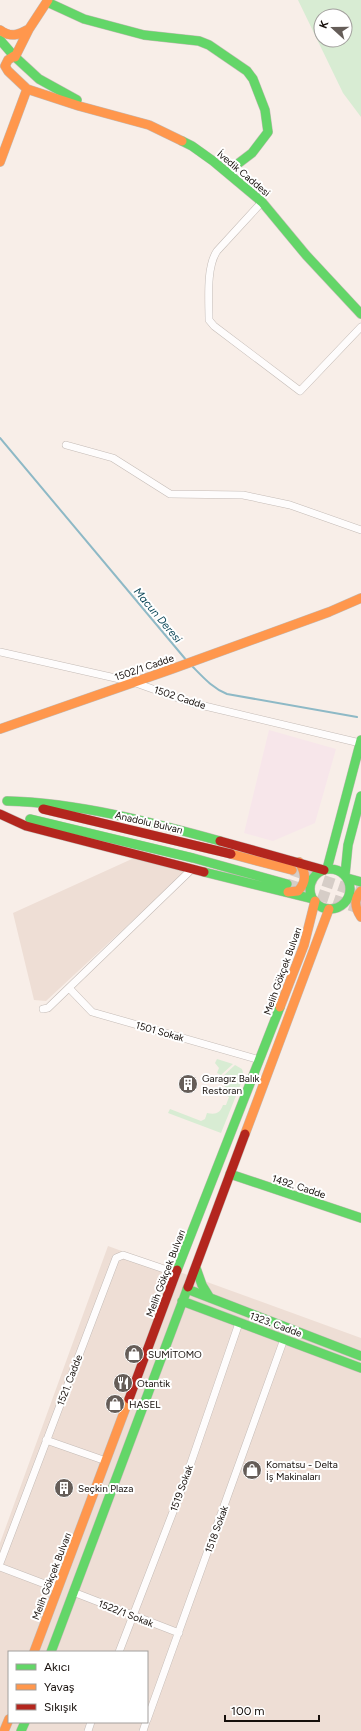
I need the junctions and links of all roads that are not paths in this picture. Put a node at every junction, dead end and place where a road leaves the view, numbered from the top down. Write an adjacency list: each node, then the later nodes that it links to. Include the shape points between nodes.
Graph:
1 (47, 1): 2 (main road); 12 (main road, via 84,19 144,35 199,41 210,45 247,71 259,92 268,132 252,153)
2 (29, 29): 3 (main road, via 15,37 10,37); 6 (main road)
3 (0, 30)
4 (0, 40): 6 (main road, İvedik Caddesi)
5 (0, 56): 7 (main road, İvedik Caddesi)
6 (14, 57): 7 (main road, via 8,60); 8 (main road, İvedik Caddesi)
7 (4, 68): 9 (main road, İvedik Caddesi)
8 (39, 79): 9 (main road, via 38,84); 10 (main road, İvedik Caddesi)
9 (29, 90): 10 (main road, İvedik Caddesi); 11 (main road)
10 (97, 110): 12 (main road, İvedik Caddesi, via 149,125 171,135 192,146)
11 (1, 159)
12 (227, 172): 13 (main road, İvedik Caddesi)
13 (262, 202): 14 (main road, İvedik Caddesi, via 306,255); 15 (street, via 212,259 209,320 300,391)
14 (361, 314)
15 (361, 327)
16 (66, 445): 17 (street, via 113,458 170,494 243,496 290,505)
17 (361, 530)
18 (361, 598): 20 (main road, 1502/1 Cadde, via 329,612)
19 (0, 652): 20 (street, 1502 Cadde)
20 (133, 682): 21 (main road, 1502/1 Cadde); 22 (street, 1502 Cadde, via 192,703)
21 (0, 729)
22 (361, 742): 28 (main road)
23 (361, 796): 30 (main road, via 349,839)
24 (4, 800): 26 (main road, via 78,807 160,825); 29 (main road, Anadolu Bulvarı)
25 (0, 813): 27 (main road, via 26,826); 32 (main road, via 180,854)
26 (299, 862): 28 (main road); 32 (main road, via 306,874 306,881 298,891)
27 (192, 869): 32 (main road); 37 (street)
28 (325, 869): 30 (main road, via 340,871); 34 (main road, via 314,877 312,882 311,894)
29 (292, 870)
30 (346, 876): 31 (main road); 35 (main road, via 350,884 349,896 346,901)
31 (361, 882)
32 (286, 888): 34 (main road)
33 (361, 891): 36 (main road, via 355,903)
34 (314, 900): 35 (main road, via 324,908); 39 (main road, Melih Gökçek Bulvarı, via 304,945)
35 (333, 908): 36 (main road); 40 (main road)
36 (361, 918)
37 (69, 988): 38 (street, via 48,1008); 39 (street, 1501 Sokak, via 92,1012)
38 (43, 1009)
39 (260, 1060): 43 (main road, Melih Gökçek Bulvarı)
40 (230, 1174): 41 (main road, 1492. Cadde); 42 (main road)
41 (361, 1218)
42 (196, 1268): 45 (main road); 47 (main road)
43 (176, 1273): 44 (main road, Melih Gökçek Bulvarı); 53 (street, 1521. Cadde, via 123,1255 116,1258)
44 (172, 1283): 45 (main road); 46 (main road, Melih Gökçek Bulvarı)
45 (187, 1288): 47 (main road); 48 (main road)
46 (168, 1296): 48 (main road, 1323. Cadde); 54 (main road, Melih Gökçek Bulvarı)
47 (210, 1298): 51 (main road)
48 (182, 1301): 49 (main road, 1323. Cadde); 58 (main road)
49 (239, 1323): 50 (main road, 1323. Cadde); 59 (street, 1519 Sokak, via 183,1486)
50 (284, 1339): 52 (main road, 1323. Cadde); 60 (street, 1518 Sokak)
51 (361, 1356)
52 (361, 1368)
53 (46, 1440): 54 (street); 55 (street, 1521. Cadde)
54 (106, 1461): 57 (main road, Melih Gökçek Bulvarı)
55 (0, 1563)
56 (0, 1567): 57 (street)
57 (58, 1589): 61 (main road, Melih Gökçek Bulvarı)
58 (73, 1592): 59 (street, 1522/1 Sokak); 62 (main road)
59 (134, 1615): 60 (street, 1522/1 Sokak); 63 (street, 1519 Sokak)
60 (179, 1633): 64 (street, 1518 Sokak)
61 (34, 1651)
62 (51, 1651)
63 (119, 1651)
64 (148, 1718)
65 (8, 1721): 66 (main road)
66 (4, 1731)

